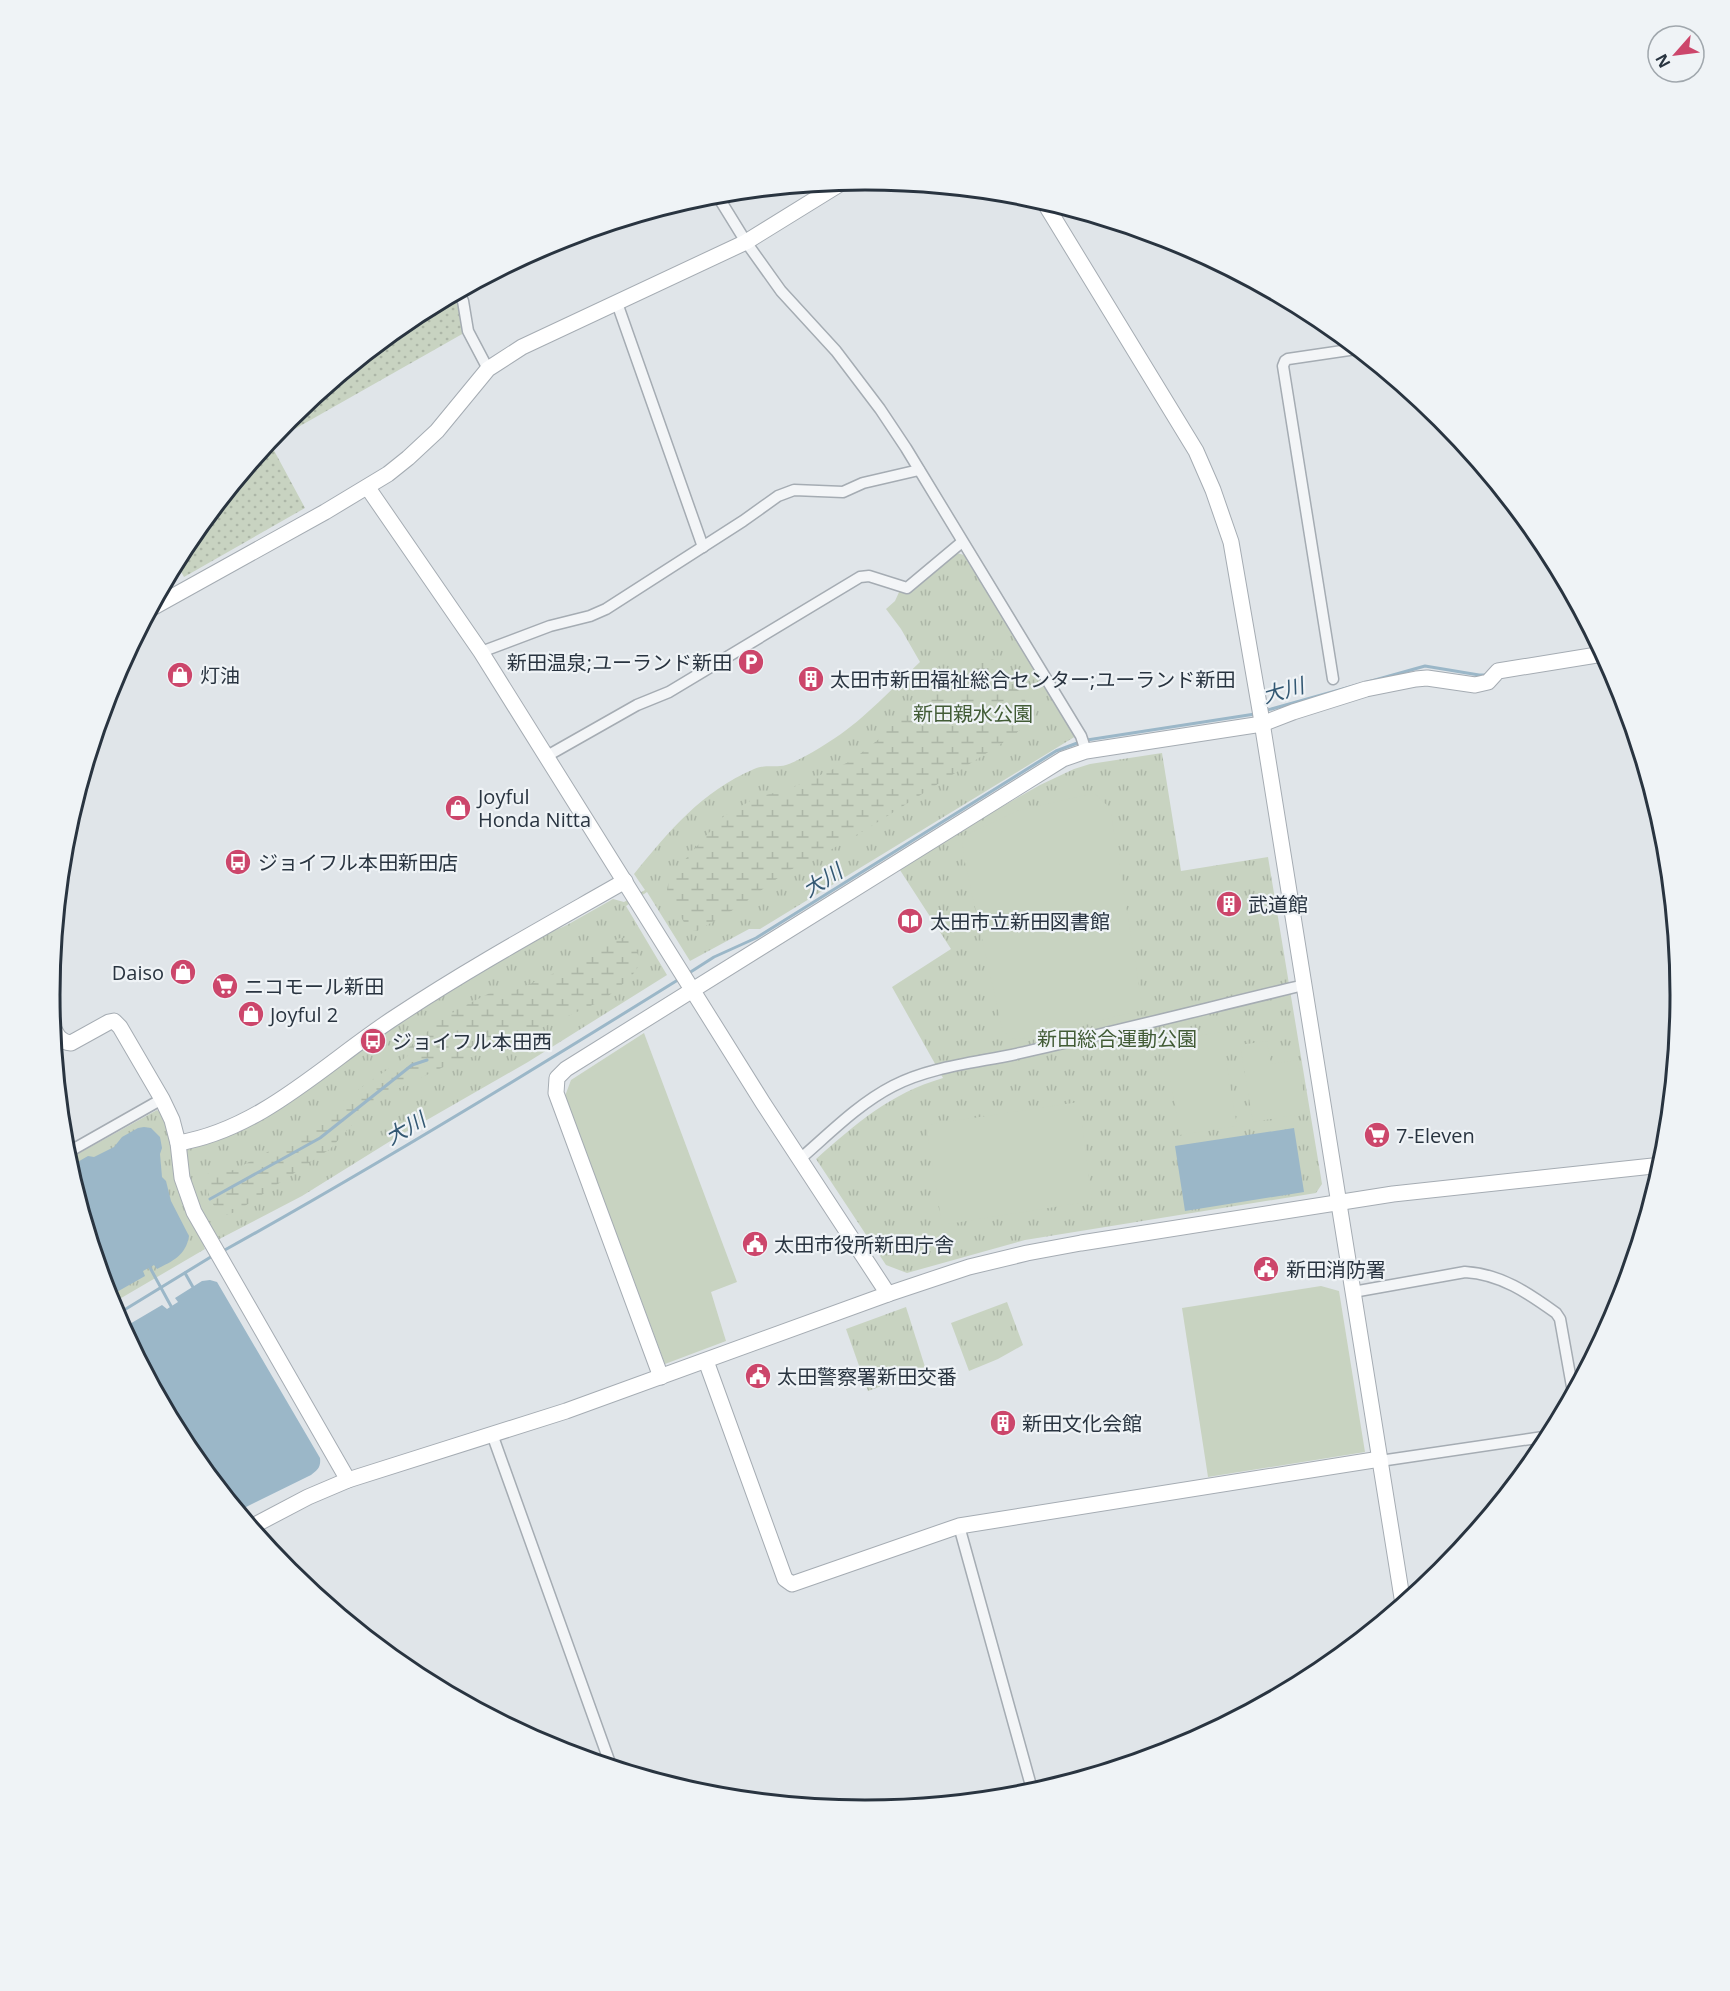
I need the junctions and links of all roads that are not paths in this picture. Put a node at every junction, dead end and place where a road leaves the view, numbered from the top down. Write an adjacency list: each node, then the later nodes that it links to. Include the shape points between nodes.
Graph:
1 (828, 191): 4 (street)
2 (722, 204): 4 (street)
3 (1051, 213): 17 (street, via 1190,441 1213,490 1231,542)
4 (746, 242): 6 (street); 9 (street, via 781,291 856,377)
5 (462, 299): 8 (street, via 468,331)
6 (616, 303): 8 (street, via 522,347); 12 (street)
7 (1346, 350): 16 (street, via 1288,359 1283,366)
8 (488, 369): 10 (street, via 423,445)
9 (918, 470): 11 (street); 12 (street, via 863,483 843,492 794,490 771,499)
10 (368, 488): 13 (street); 14 (street)
11 (962, 542): 18 (street, via 1081,736); 19 (street, via 907,588 869,576 860,577 669,692 637,705)
12 (703, 547): 14 (street, via 606,609)
13 (165, 599)
14 (481, 652): 19 (street)
15 (1595, 655): 17 (street, via 1498,671 1483,684 1427,678 1366,689 1293,712)
16 (1333, 679)
17 (1261, 715): 18 (street); 21 (street)
18 (1086, 751): 22 (street, via 1035,775)
19 (548, 756): 20 (street)
20 (625, 881): 22 (street); 25 (street, via 414,1005 270,1106 221,1131)
21 (1304, 985): 27 (street, via 909,1079 857,1110); 29 (street)
22 (690, 986): 27 (street); 33 (street, via 566,1069 556,1085)
23 (62, 1040): 24 (street, via 71,1043 114,1021)
24 (162, 1099): 25 (street); 26 (street)
25 (178, 1143): 38 (street, via 187,1197)
26 (74, 1149)
27 (800, 1159): 31 (street)
28 (1652, 1166): 29 (street)
29 (1339, 1203): 30 (street); 31 (street, via 1027,1253)
30 (1353, 1292): 34 (street, via 1465,1272 1509,1283 1560,1319); 37 (street)
31 (888, 1294): 32 (street)
32 (706, 1361): 33 (street); 40 (street, via 789,1583 796,1584)
33 (661, 1377): 35 (street)
34 (1571, 1381)
35 (492, 1434): 38 (street); 42 (street)
36 (1537, 1438): 37 (street)
37 (1380, 1460): 40 (street); 41 (street)
38 (348, 1480): 39 (street)
39 (258, 1523)
40 (958, 1526): 43 (street)
41 (1402, 1596)
42 (608, 1759)
43 (1030, 1783)

